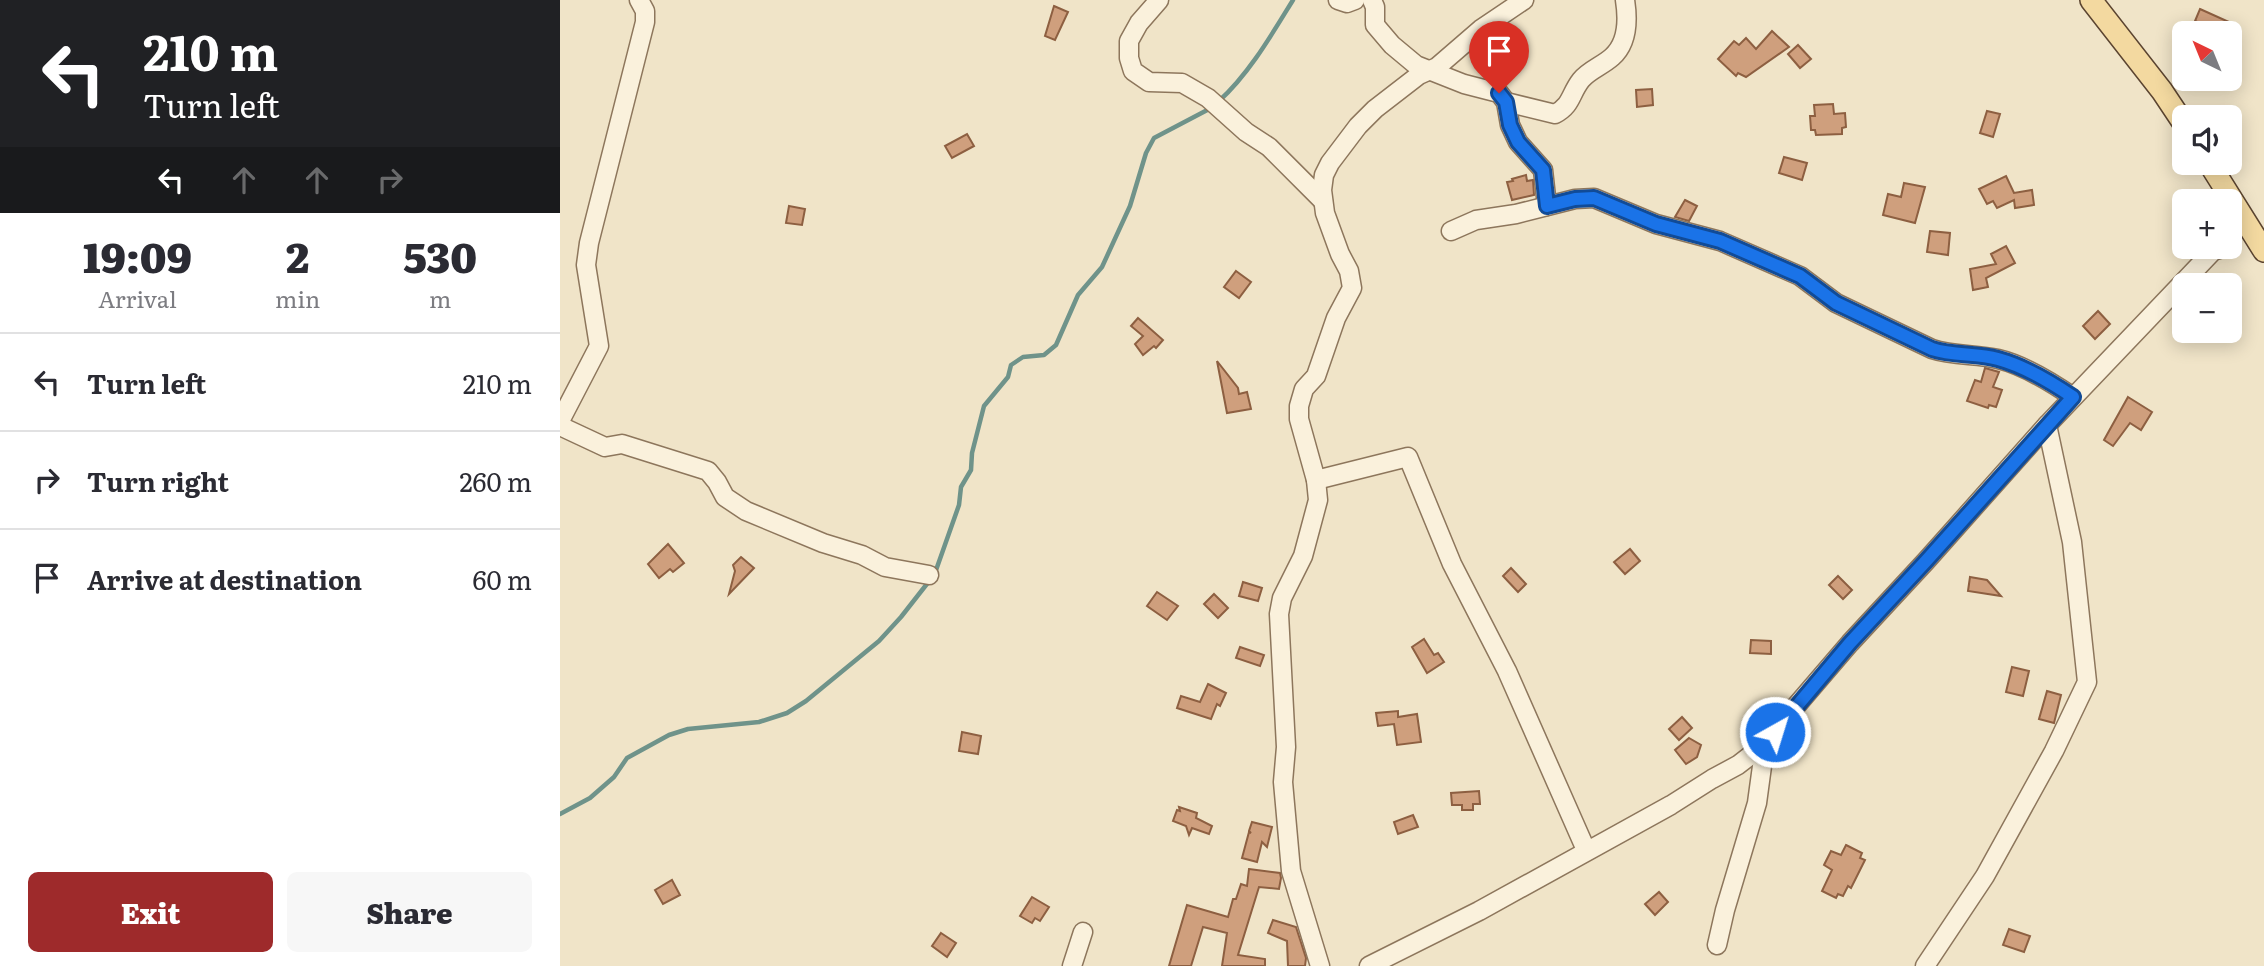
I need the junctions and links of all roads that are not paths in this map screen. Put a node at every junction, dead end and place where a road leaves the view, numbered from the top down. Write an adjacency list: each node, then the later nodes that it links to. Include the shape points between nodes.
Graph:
1 (639, 0): 20 (street, via 645,22 586,265 599,346)
2 (1159, 0): 13 (street, via 1129,41 1133,71 1150,82 1182,83 1208,98 1269,147)
3 (1338, 0): 4 (street)
4 (1355, 0)
5 (1372, 0): 9 (street, via 1375,25 1382,36)
6 (1524, 0): 9 (street)
7 (1625, 0): 10 (street, via 1623,43 1613,56 1586,74 1565,108 1555,114)
8 (2091, 0): 11 (main road)
9 (1427, 71): 10 (street, via 1499,93); 13 (street, via 1358,126 1327,168)
10 (1506, 102): 14 (street, via 1518,142 1543,170)
11 (2172, 106)
12 (2217, 175): 16 (main road)
13 (1323, 201): 22 (street, via 1352,288 1299,406)
14 (1547, 206): 15 (street, via 1476,220); 19 (street, via 1594,198 1656,224 1720,241 1800,276 1836,303 1932,349 2000,359)
15 (1451, 231)
16 (2260, 243): 17 (street)
17 (2242, 245)
18 (2205, 259): 19 (street)
19 (2073, 397): 21 (street)
20 (560, 424): 23 (street, via 605,447 622,444 708,471 725,497 746,511 885,567)
21 (2047, 425): 24 (street); 31 (street, via 2072,542 2087,682 1985,876)
22 (1316, 480): 25 (street, via 1408,457 1452,564 1507,671); 29 (street, via 1318,500 1303,556 1282,598 1279,633 1291,872)
23 (929, 576)
24 (1765, 744): 25 (street, via 1671,805); 27 (street, via 1757,803)
25 (1586, 850): 30 (street)
26 (1083, 932): 28 (street)
27 (1717, 945)
28 (1072, 966)
29 (1320, 966)
30 (1369, 966)
31 (1925, 966)

